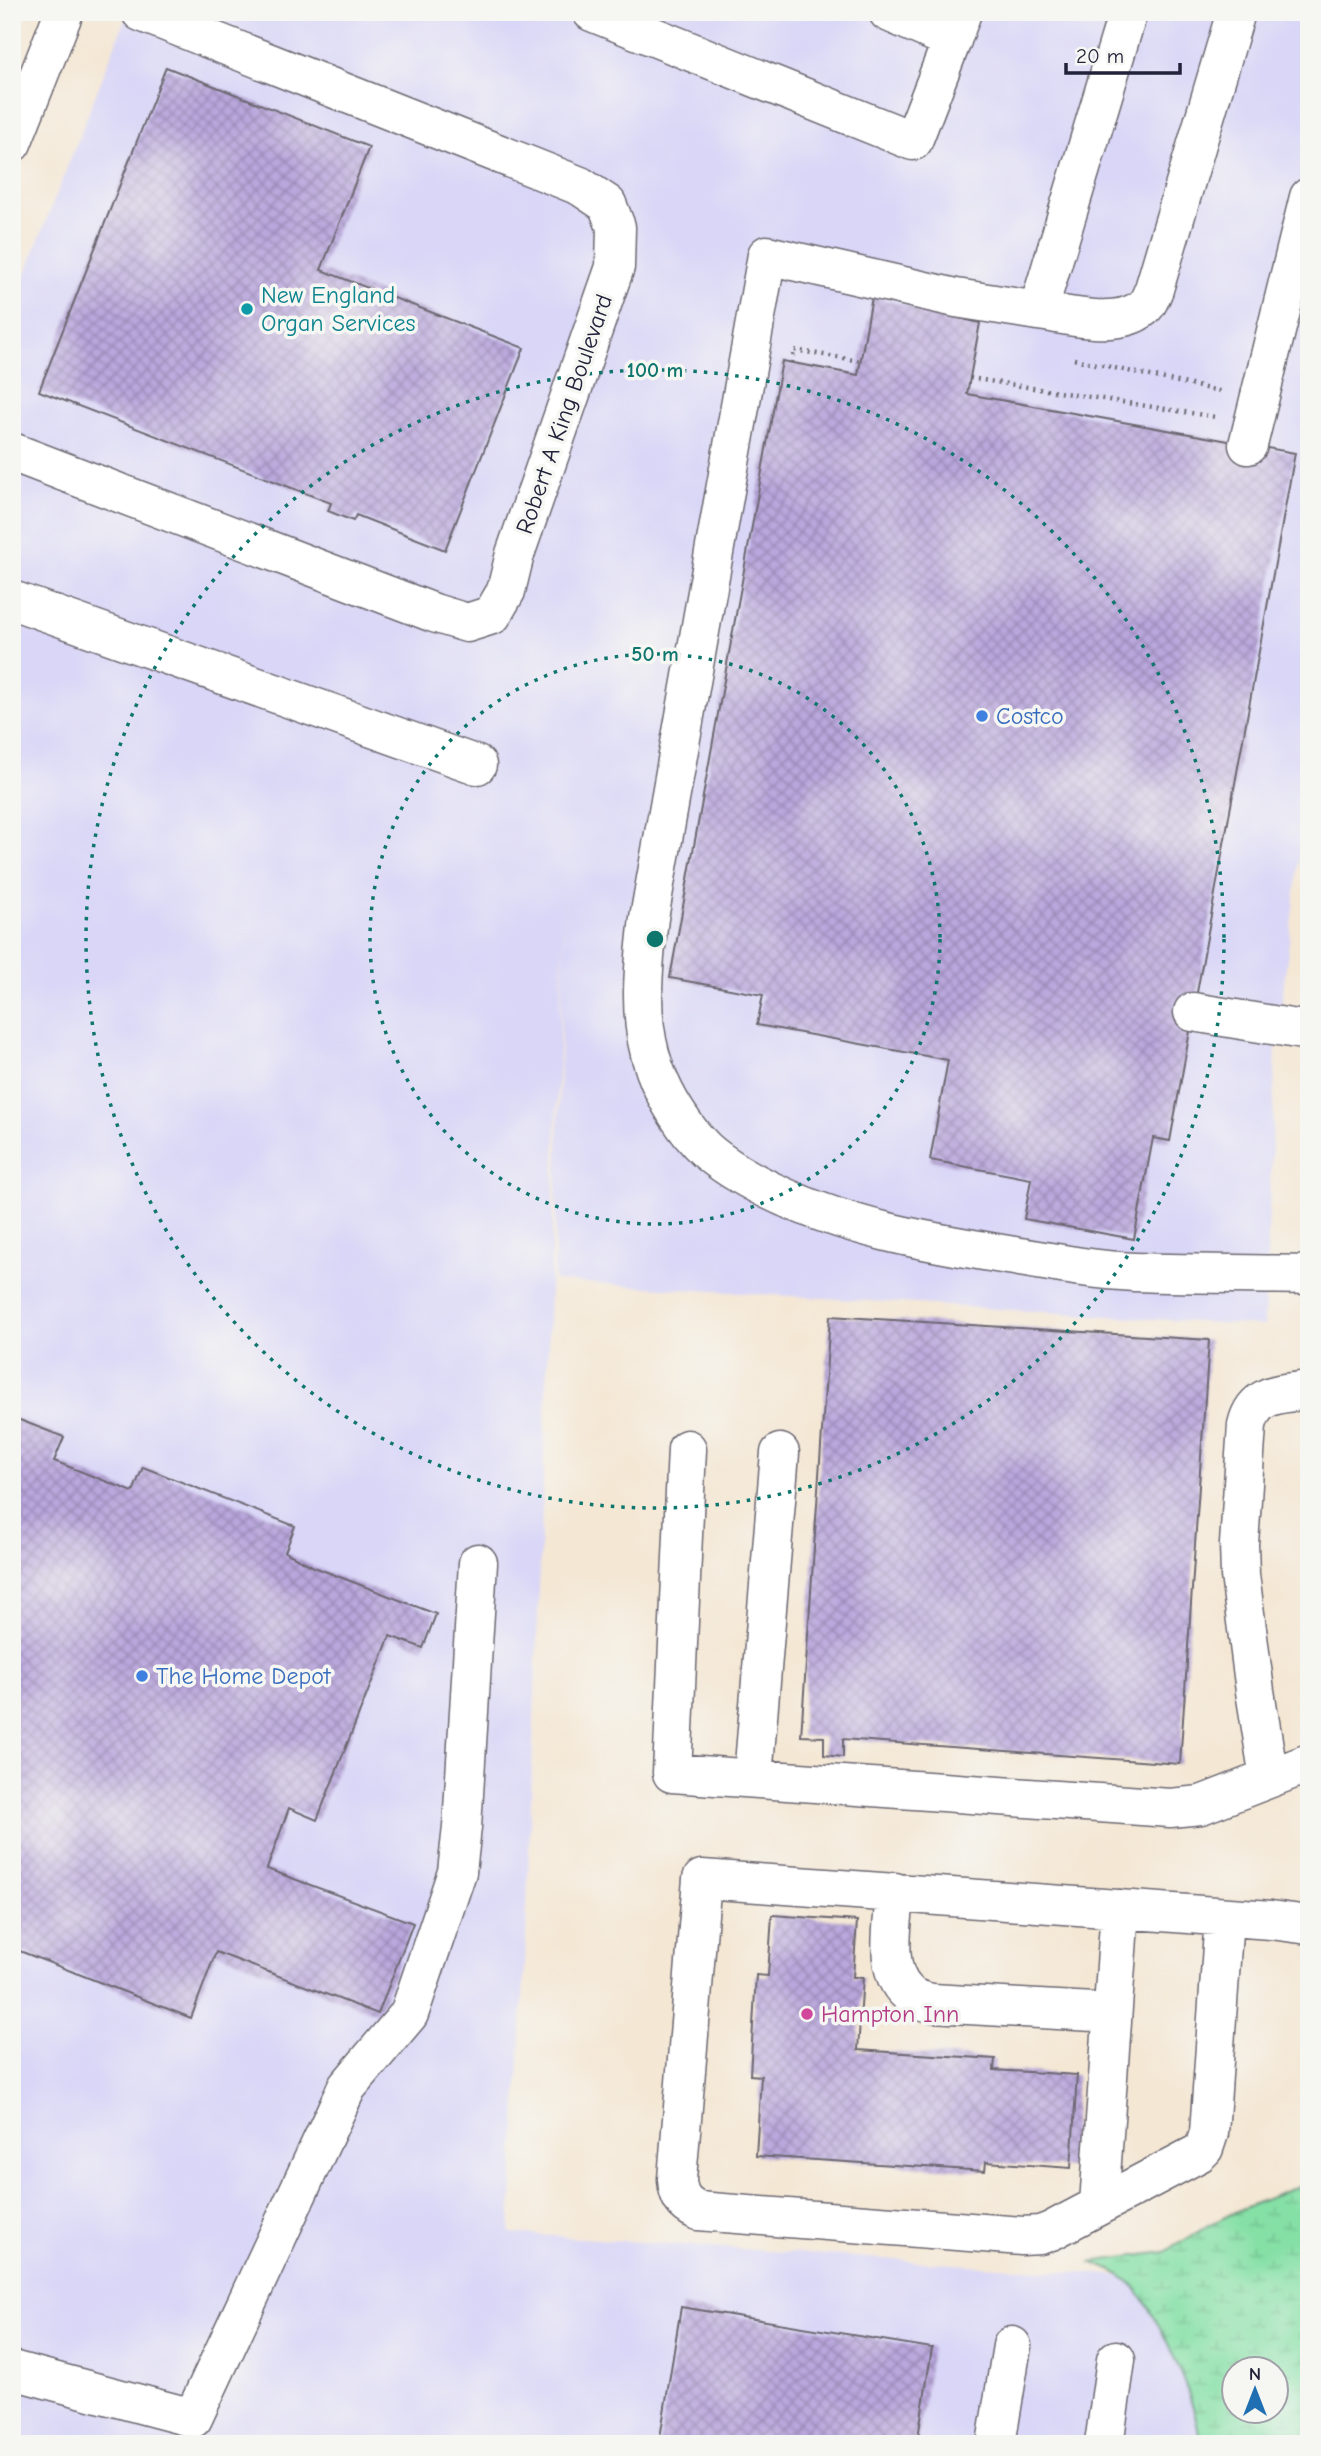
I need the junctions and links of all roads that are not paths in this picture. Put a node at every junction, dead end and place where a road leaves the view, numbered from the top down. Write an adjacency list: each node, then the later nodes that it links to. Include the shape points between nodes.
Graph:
1 (64, 12): 8 (street)
2 (141, 12): 12 (street, Robert A King Boulevard, via 580,186 607,204 616,227 615,267 506,591 492,615 467,623)
3 (592, 12): 7 (street, via 913,141)
4 (888, 12): 7 (street)
5 (1128, 12): 10 (street)
6 (1236, 12): 10 (street, via 1145,307 1112,320)
7 (957, 26)
8 (12, 143)
9 (1309, 197): 11 (street)
10 (1038, 311): 17 (street, via 956,298 767,255 649,918 644,1027 655,1071 680,1117 706,1150 747,1179 837,1219 923,1241 1097,1269)
11 (1238, 432)
12 (12, 452)
13 (12, 600): 14 (street)
14 (477, 765)
15 (1193, 1012): 16 (street)
16 (1309, 1031)
17 (1309, 1275)
18 (1309, 1390): 24 (street, via 1262,1399 1247,1425 1240,1575)
19 (687, 1449): 23 (street, via 671,1773)
20 (780, 1453): 23 (street)
21 (478, 1563): 33 (street, via 457,1872 409,2014 347,2087 193,2418)
22 (1309, 1763): 24 (street)
23 (752, 1777): 24 (street, via 1170,1808 1201,1805)
24 (1269, 1778)
25 (895, 1892): 26 (street); 29 (street, via 892,1958 899,1983 908,1994 932,2003); 30 (street, via 702,1879 677,2179 681,2200 698,2210 1023,2236 1051,2231)
26 (1120, 1909): 27 (street); 29 (street)
27 (1224, 1917): 28 (street); 30 (street, via 1209,2133 1204,2148)
28 (1309, 1925)
29 (1112, 2013): 30 (street)
30 (1099, 2204)
31 (1012, 2346): 34 (street)
32 (1116, 2360): 35 (street)
33 (12, 2370)
34 (996, 2444)
35 (1104, 2444)

